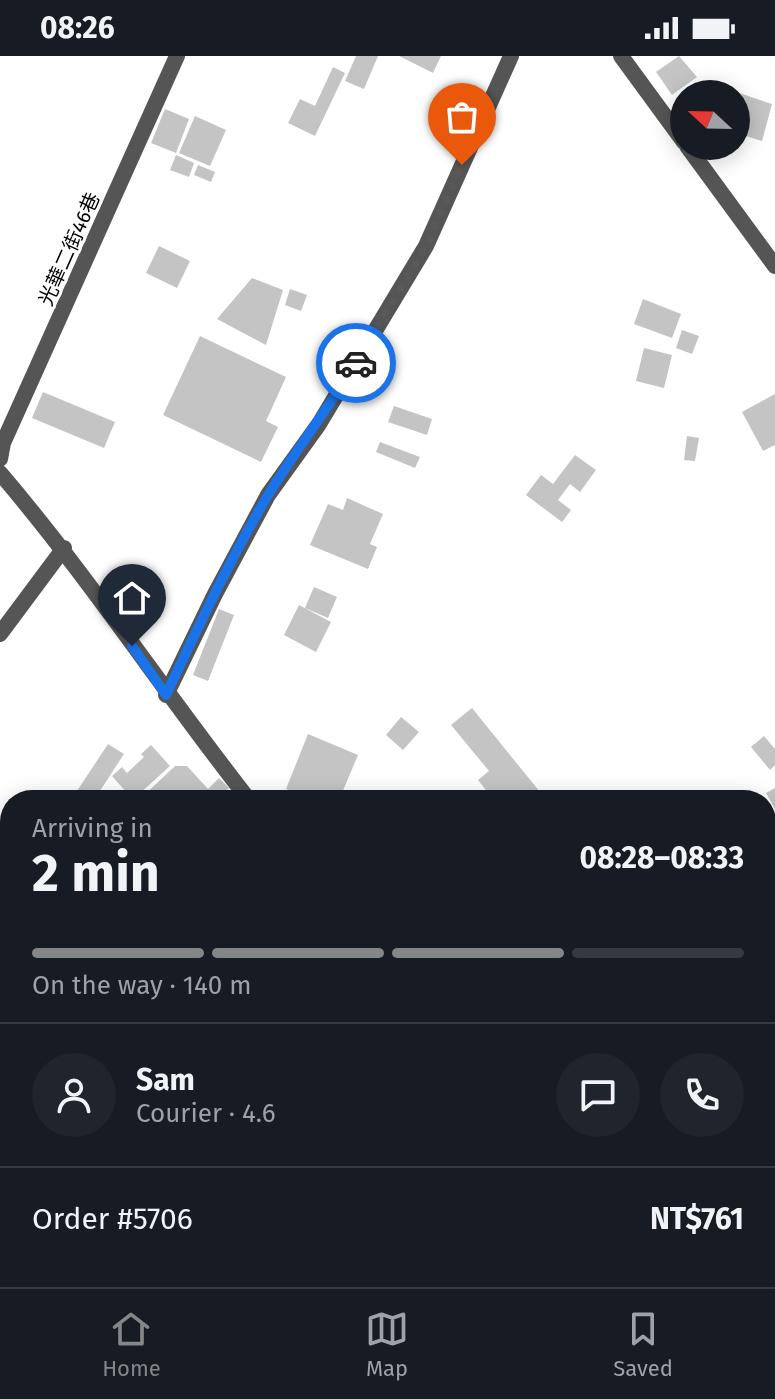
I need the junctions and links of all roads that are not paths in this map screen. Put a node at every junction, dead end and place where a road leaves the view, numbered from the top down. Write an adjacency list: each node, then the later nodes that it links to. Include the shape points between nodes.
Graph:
1 (177, 56): 7 (street, 光華二街46巷)
2 (511, 56): 11 (street, via 426,246 319,424 268,495)
3 (621, 56): 4 (street)
4 (670, 122)
5 (698, 160): 6 (street)
6 (775, 266)
7 (0, 459)
8 (0, 473): 9 (street)
9 (64, 548): 10 (street); 11 (street)
10 (0, 634)
11 (166, 695): 12 (street)
12 (241, 790)

